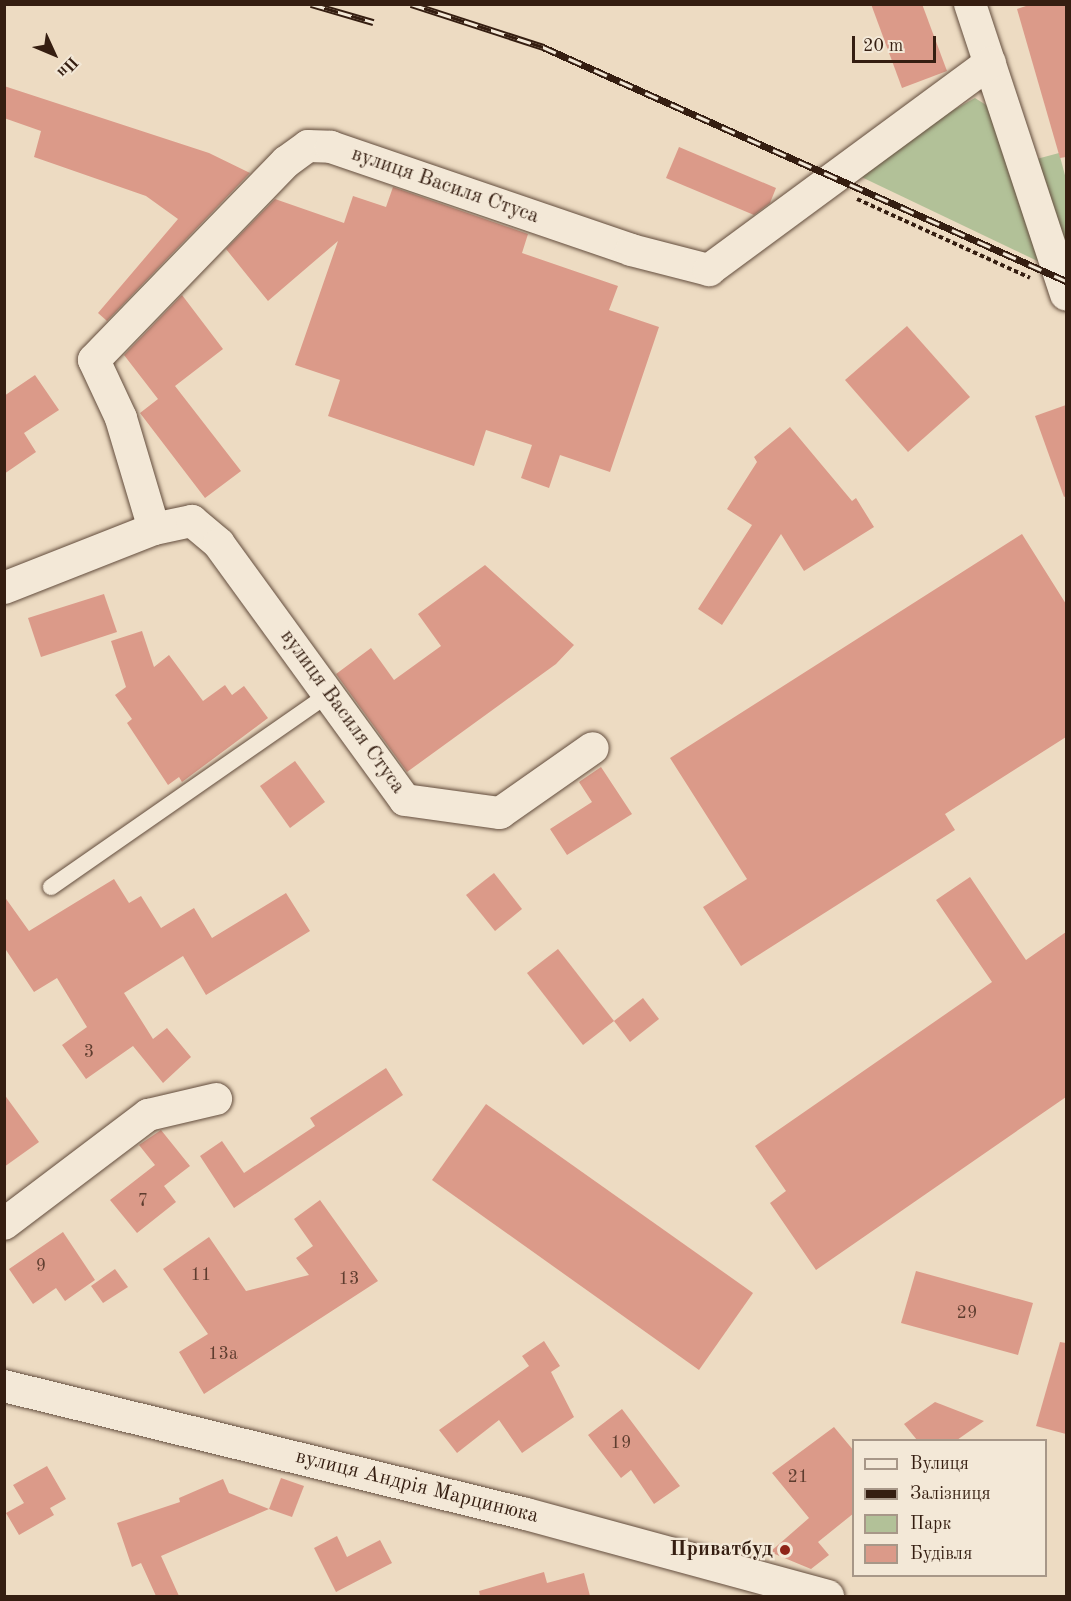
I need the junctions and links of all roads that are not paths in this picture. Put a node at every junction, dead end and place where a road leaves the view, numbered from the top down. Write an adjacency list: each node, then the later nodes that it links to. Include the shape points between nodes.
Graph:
1 (970, 5): 2 (street)
2 (990, 63): 3 (street); 4 (street, вулиця Василя Стуса, via 709,270 631,249 331,147 308,146 286,162 94,360 121,418)
3 (1066, 295)
4 (154, 529): 5 (street, вулиця Василя Стуса); 6 (street, вулиця Василя Стуса, via 192,521 219,543)
5 (4, 588)
6 (330, 693): 7 (street, вулиця Василя Стуса, via 405,800 500,813); 8 (lane)
7 (593, 748)
8 (51, 887)
9 (216, 1099): 10 (street, via 148,1115)
10 (4, 1224)
11 (4, 1386): 12 (street, вулиця Андрія Марцинюка, via 526,1514)
12 (828, 1596)

